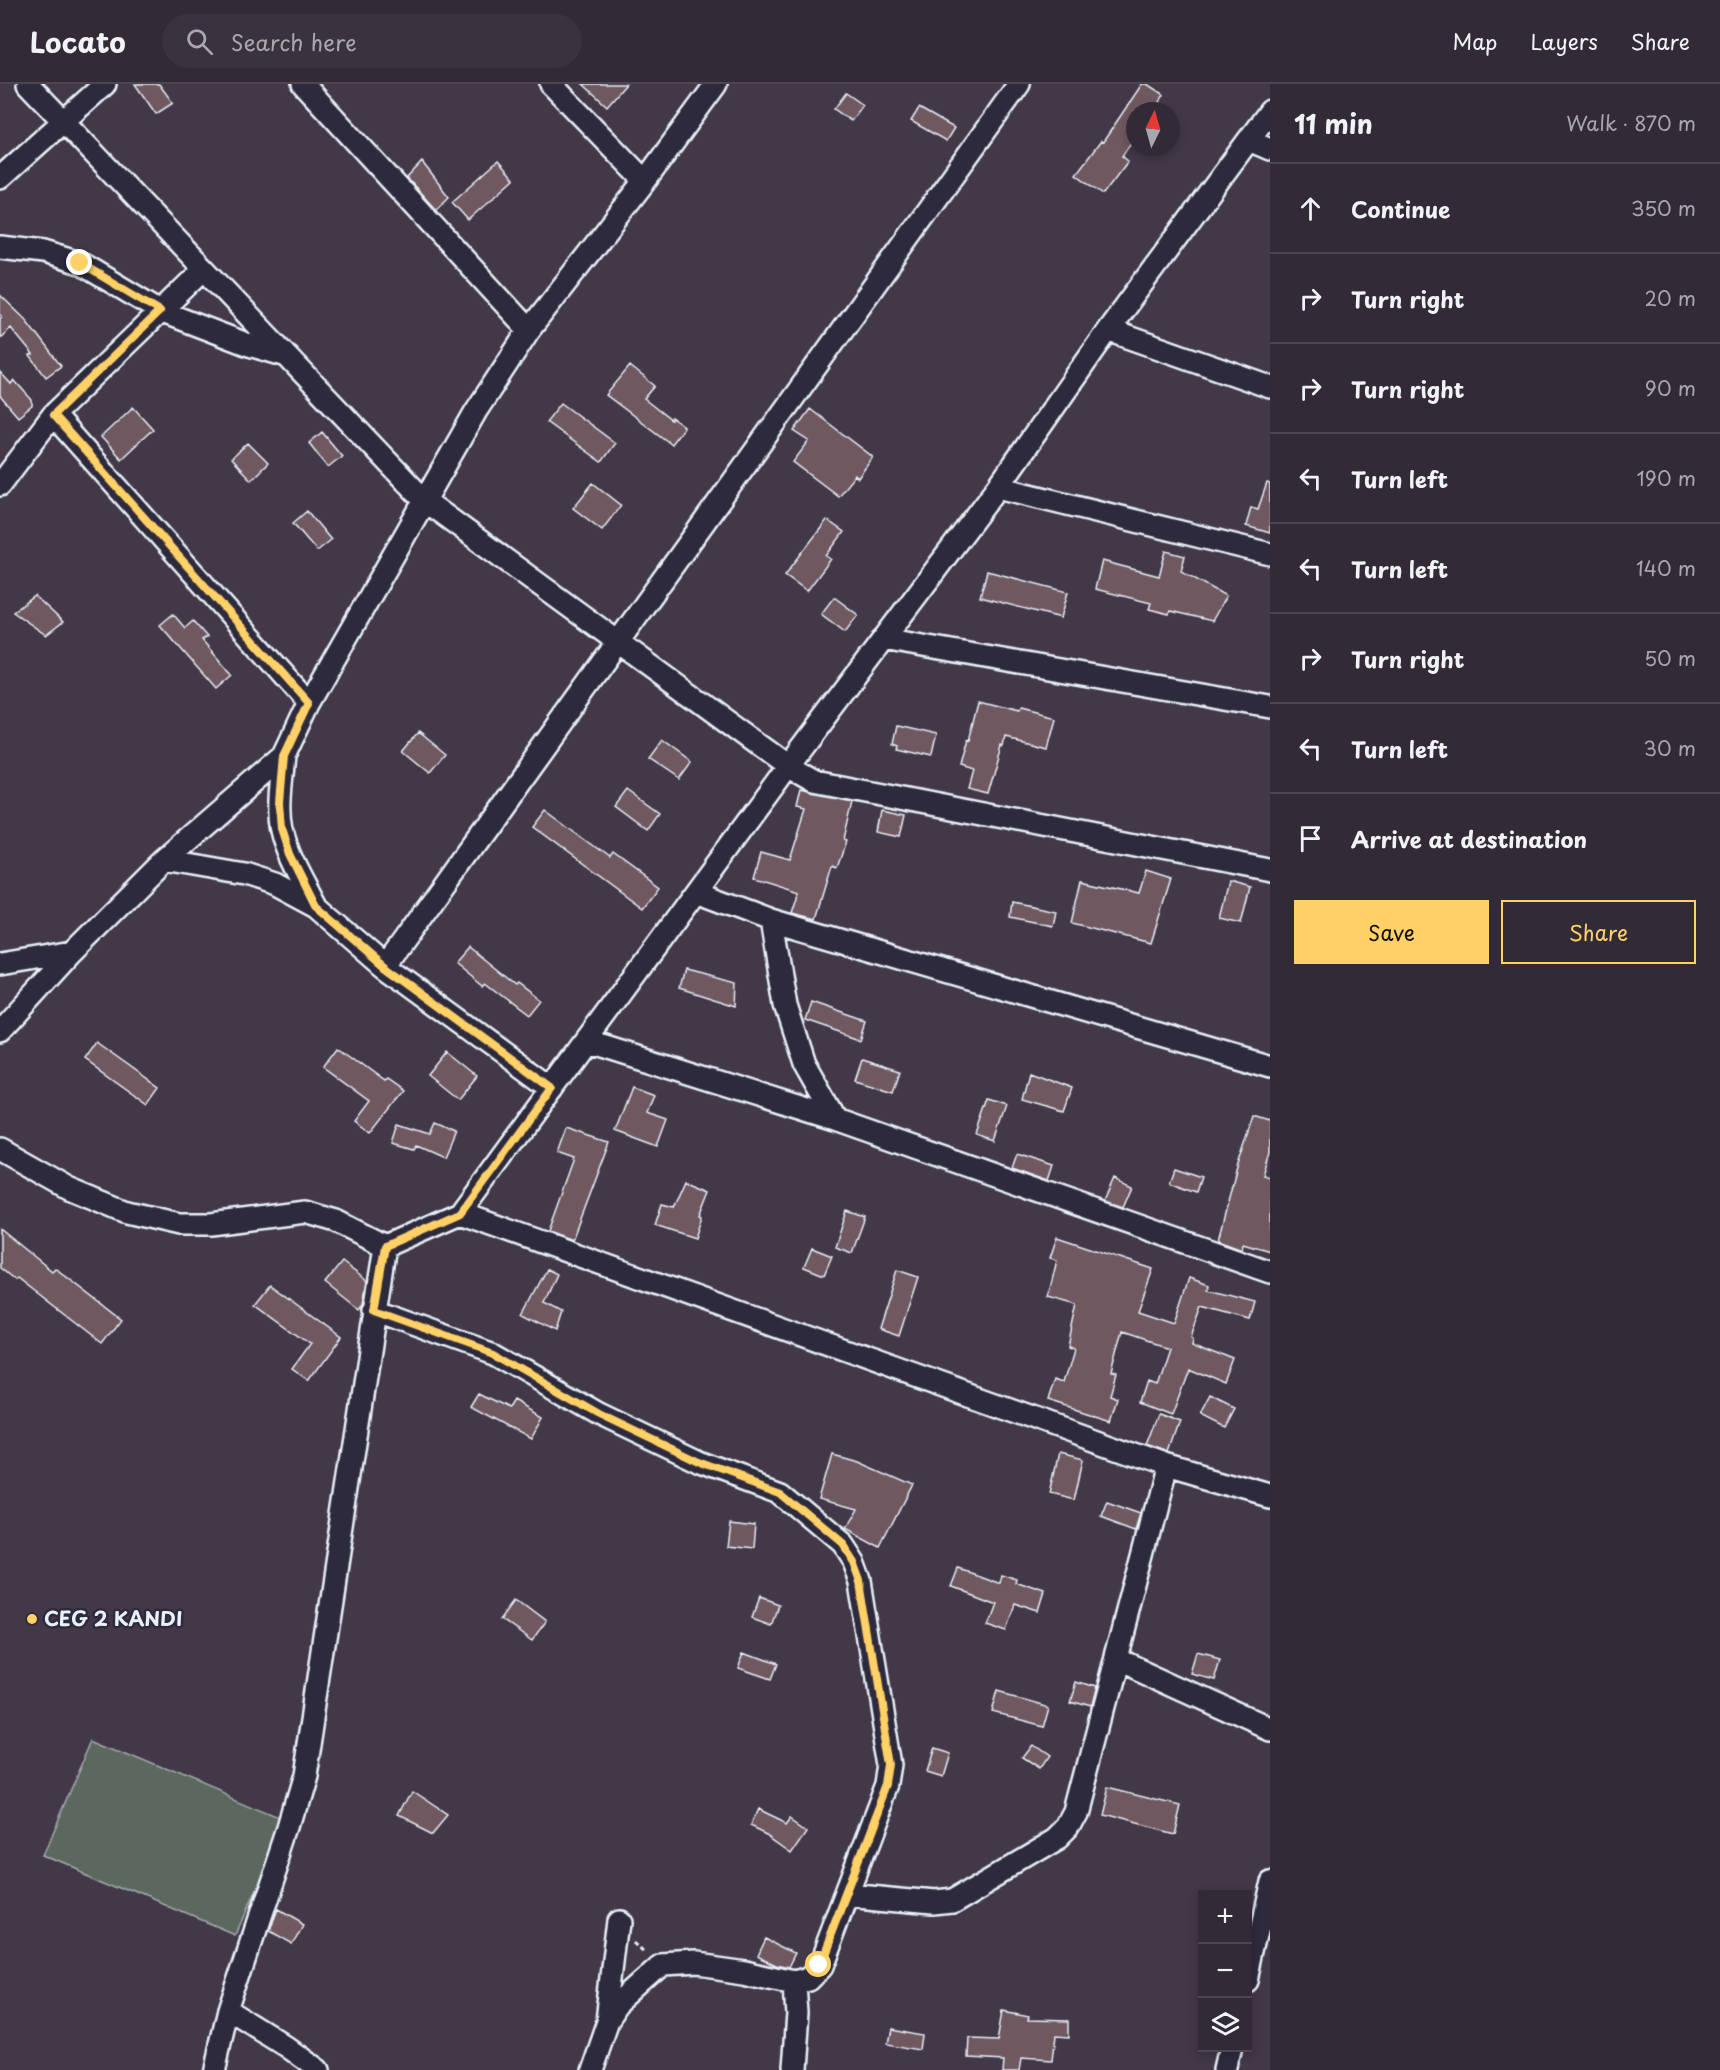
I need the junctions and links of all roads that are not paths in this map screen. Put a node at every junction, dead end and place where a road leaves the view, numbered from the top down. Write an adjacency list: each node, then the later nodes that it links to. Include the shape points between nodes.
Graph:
1 (28, 84): 8 (street)
2 (105, 84): 8 (street)
3 (303, 84): 16 (street)
4 (551, 84): 12 (street)
5 (716, 84): 12 (street)
6 (1019, 84): 26 (street)
7 (1270, 111): 9 (street)
8 (63, 121): 11 (street); 14 (street)
9 (1250, 140): 10 (street); 17 (street)
10 (1270, 149)
11 (0, 178)
12 (645, 181): 16 (street)
13 (0, 247): 15 (street, via 43,252 80,263)
14 (204, 269): 15 (street); 18 (street)
15 (160, 311): 18 (street); 20 (street)
16 (529, 330): 23 (street, via 476,411)
17 (1108, 330): 19 (street); 22 (street)
18 (287, 356): 23 (street)
19 (1270, 387)
20 (53, 415): 21 (street); 27 (street)
21 (0, 485)
22 (998, 487): 24 (street); 25 (street)
23 (425, 501): 26 (street); 27 (street)
24 (1270, 554)
25 (883, 639): 28 (street); 30 (street)
26 (618, 642): 30 (street); 38 (street)
27 (309, 703): 29 (street)
28 (1270, 707)
29 (284, 756): 31 (street); 34 (street, via 282,829)
30 (788, 766): 32 (street, via 814,782); 33 (street)
31 (164, 860): 34 (street, via 244,874 275,884); 36 (street)
32 (1270, 870)
33 (696, 892): 35 (street); 40 (street)
34 (316, 906): 38 (street)
35 (771, 920): 41 (street, via 785,1005); 42 (street)
36 (72, 952): 37 (street); 39 (street)
37 (0, 964)
38 (385, 966): 43 (street)
39 (0, 1031)
40 (586, 1041): 43 (street); 44 (street)
41 (804, 1064): 44 (street); 45 (street)
42 (1270, 1066)
43 (552, 1088): 47 (street)
44 (798, 1107): 45 (street)
45 (835, 1119): 49 (street)
46 (0, 1149): 48 (street, via 69,1188 127,1212 179,1224 211,1224 305,1212 336,1221)
47 (460, 1213): 48 (street); 51 (street)
48 (385, 1246): 50 (street)
49 (1270, 1272)
50 (374, 1310): 56 (street, via 493,1353 599,1414 699,1462 780,1492 843,1545 861,1581 891,1765 888,1786); 60 (street, via 304,1776)
51 (1166, 1466): 52 (street); 53 (street)
52 (1270, 1496)
53 (1116, 1659): 54 (street); 56 (street, via 1076,1812 1057,1838 952,1900 934,1902)
54 (1270, 1729)
55 (1270, 1885): 58 (street)
56 (847, 1894): 59 (street, via 819,1965 808,1977)
57 (619, 1922): 61 (street)
58 (1252, 1963)
59 (794, 1982): 61 (street, via 694,1963 663,1965 618,2005); 66 (street)
60 (228, 2011): 63 (street); 64 (street)
61 (607, 2021): 65 (street)
62 (1231, 2052): 67 (street)
63 (214, 2070)
64 (318, 2070)
65 (590, 2070)
66 (792, 2070)
67 (1227, 2070)

